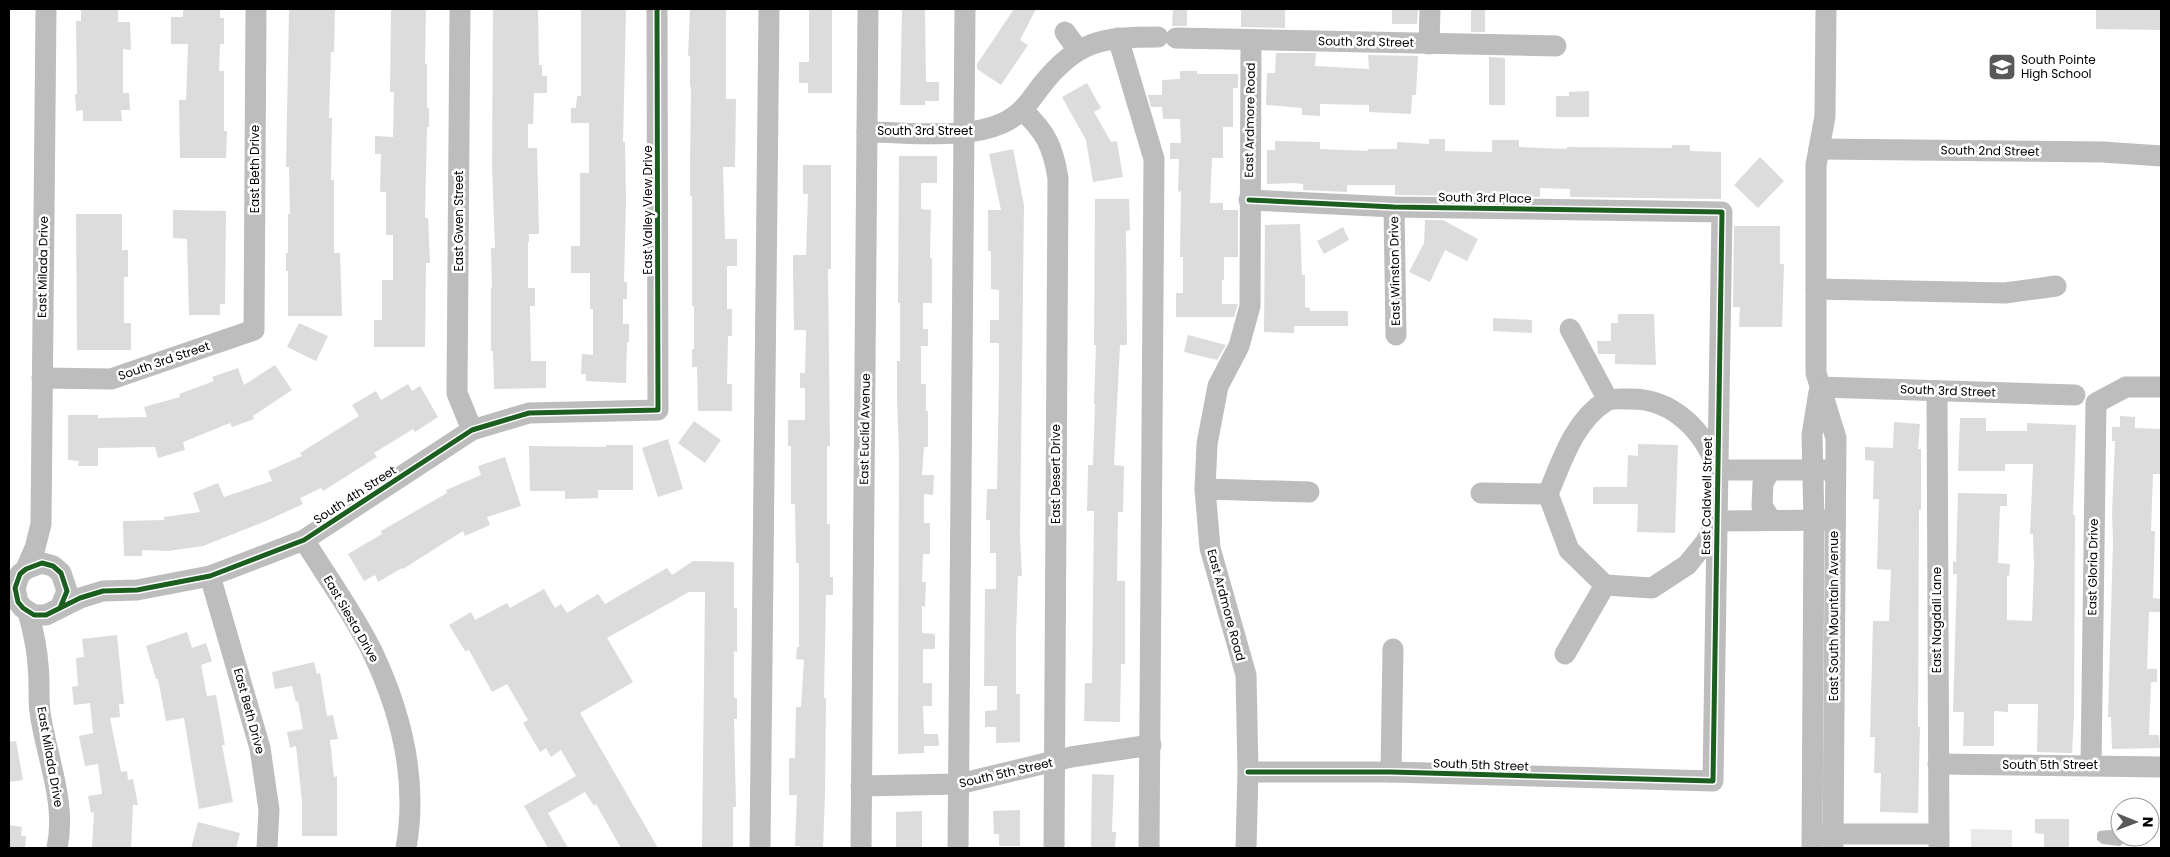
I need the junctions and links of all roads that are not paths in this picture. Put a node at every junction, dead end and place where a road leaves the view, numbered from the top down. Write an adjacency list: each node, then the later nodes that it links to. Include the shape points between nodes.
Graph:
1 (46, 9): 29 (street, East Milada Drive)
2 (256, 9): 27 (street, East Beth Drive)
3 (460, 9): 36 (street, East Gwen Street, via 457,393)
4 (657, 9): 35 (street, East Valley View Drive)
5 (768, 9): 76 (street)
6 (868, 9): 17 (street, East Euclid Avenue)
7 (965, 9): 18 (street)
8 (1430, 9): 13 (street)
9 (1826, 9): 19 (street, East South Mountain Avenue, via 1825,116)
10 (1065, 32): 15 (street)
11 (1118, 38): 12 (street, South 3rd Street); 15 (street, South 3rd Street, via 1105,39); 61 (street, via 1154,159)
12 (1251, 40): 13 (street, South 3rd Street); 21 (street, East Ardmore Road)
13 (1429, 44): 14 (street, South 3rd Street)
14 (1556, 46)
15 (1078, 50): 16 (street, South 3rd Street, via 1058,66)
16 (1023, 111): 18 (street, South 3rd Street, via 988,129); 62 (street, East Desert Drive, via 1046,135 1058,178)
17 (867, 132): 18 (street, South 3rd Street); 70 (street, East Euclid Avenue)
18 (966, 133): 69 (street)
19 (1819, 149): 20 (street, South 2nd Street, via 2103,152); 25 (street, East South Mountain Avenue, via 1816,165)
20 (2161, 156)
21 (1249, 200): 22 (street, South 3rd Place); 41 (street, East Ardmore Road, via 1250,306 1239,346 1218,386 1208,444)
22 (1394, 207): 23 (street, South 3rd Place); 28 (street, East Winston Drive)
23 (1722, 212): 37 (street, East Caldwell Street)
24 (2056, 286): 25 (street, via 2005,293)
25 (1816, 289): 30 (street, East South Mountain Avenue, via 1816,373)
26 (1570, 329): 34 (street)
27 (254, 330): 29 (street, South 3rd Street, via 111,380)
28 (1396, 335)
29 (42, 378): 49 (street, East Milada Drive)
30 (1820, 387): 32 (street, South 3rd Street); 38 (street, East South Mountain Avenue, via 1812,435); 39 (street, East South Mountain Avenue, via 1836,438)
31 (2161, 387): 64 (street, East Gloria Drive, via 2126,386 2096,403)
32 (1937, 391): 33 (street, South 3rd Street); 63 (street, East Nagdali Lane)
33 (2075, 395)
34 (1608, 400): 37 (street, East Caldwell Street, via 1646,399 1678,414 1700,434); 44 (street, via 1585,419 1570,442)
35 (658, 410): 36 (street, South 4th Street, via 529,414)
36 (472, 430): 50 (street, South 4th Street)
37 (1718, 470): 40 (street); 48 (street, East Caldwell Street)
38 (1813, 470): 39 (street); 40 (street); 46 (street, East South Mountain Avenue)
39 (1835, 470): 47 (street, East South Mountain Avenue)
40 (1770, 471): 45 (street, via 1763,483 1762,506)
41 (1205, 489): 42 (street); 66 (street, East Ardmore Road, via 1210,548 1246,675)
42 (1308, 492)
43 (1481, 493): 44 (street)
44 (1548, 494): 54 (street, via 1569,550)
45 (1771, 520): 46 (street); 48 (street)
46 (1814, 520): 47 (street); 71 (street, East South Mountain Avenue)
47 (1835, 520): 71 (street, East South Mountain Avenue)
48 (1717, 521): 54 (street, East Caldwell Street, via 1687,565 1652,588); 68 (street, East Caldwell Street)
49 (41, 524): 51 (street, East Milada Drive); 52 (street, East Milada Drive, via 35,548)
50 (304, 540): 53 (street, South 4th Street); 75 (street, East Siesta Drive, via 372,651 398,720 406,750 408,778)
51 (57, 570): 52 (street, South 4th Street, via 42,564); 55 (street, South 4th Street); 57 (street, via 64,578 67,591)
52 (18, 574): 56 (street, via 16,595)
53 (210, 576): 55 (street, South 4th Street, via 137,590); 74 (street, East Beth Drive, via 260,748 269,810)
54 (1605, 585): 59 (street)
55 (103, 591): 57 (street, South 4th Street, via 80,598)
56 (20, 607): 57 (street, South 4th Street, via 40,616); 60 (street, East Milada Drive, via 34,635)
57 (56, 611): 60 (street, East Milada Drive)
58 (1393, 649): 67 (street)
59 (1565, 654)
60 (38, 665): 73 (street, East Milada Drive, via 40,711 59,806 61,830)
61 (1151, 745): 62 (street, South 5th Street); 80 (street)
62 (1054, 762): 69 (street, South 5th Street); 79 (street, East Desert Drive)
63 (1938, 764): 64 (street, South 5th Street); 72 (street, East Nagdali Lane)
64 (2091, 766): 65 (street, South 5th Street)
65 (2161, 767)
66 (1248, 772): 67 (street, South 5th Street); 81 (street, East Ardmore Road)
67 (1392, 772): 68 (street, South 5th Street)
68 (1713, 781)
69 (959, 784): 70 (street, South 5th Street); 78 (street)
70 (861, 786): 77 (street, East Euclid Avenue)
71 (1822, 841): 72 (street)
72 (1939, 841)
73 (57, 848)
74 (267, 848)
75 (406, 848)
76 (760, 848)
77 (861, 848)
78 (958, 848)
79 (1054, 848)
80 (1149, 848)
81 (1246, 848)

